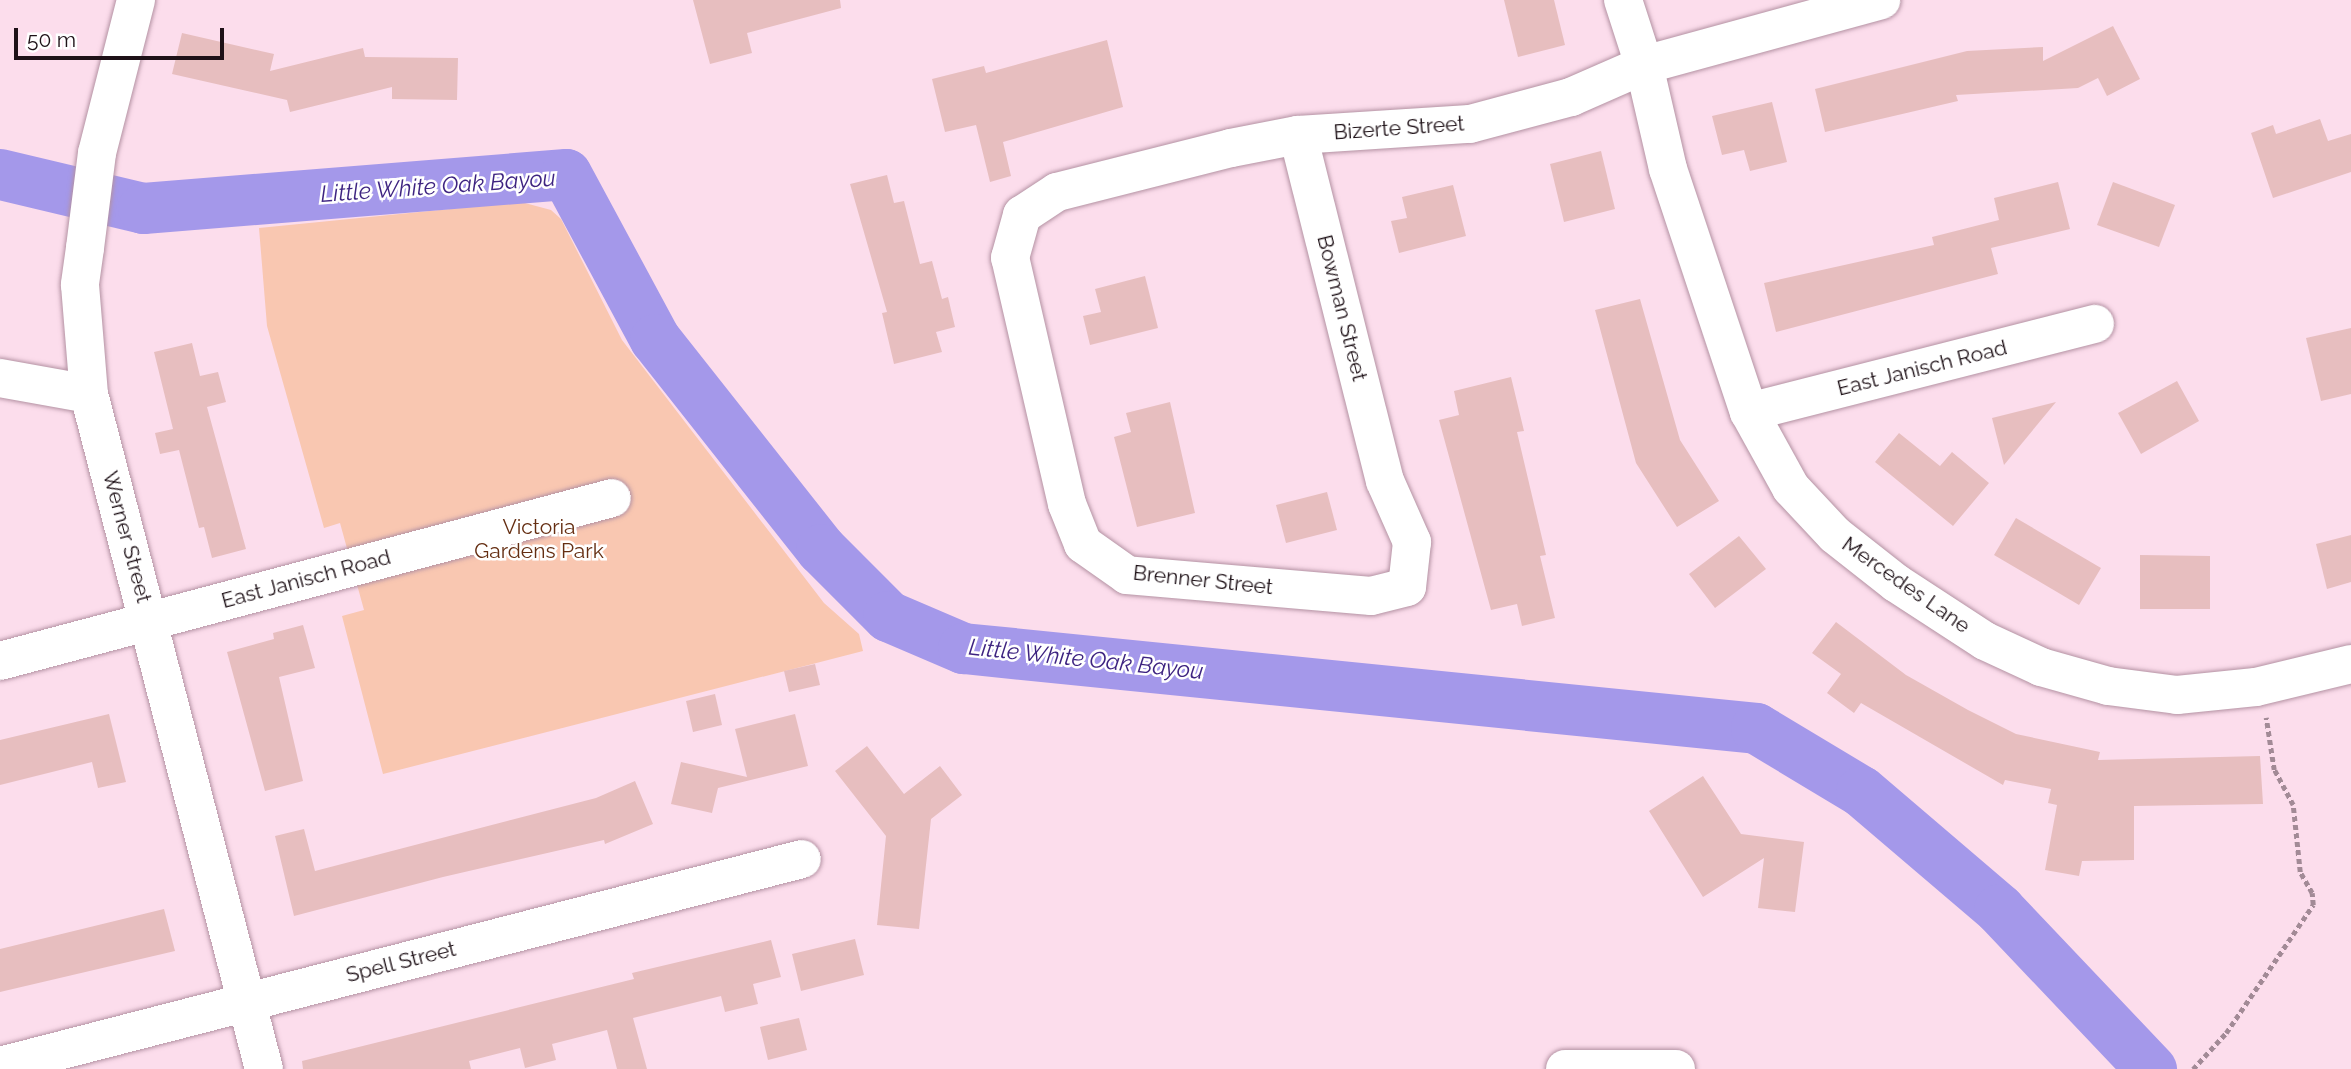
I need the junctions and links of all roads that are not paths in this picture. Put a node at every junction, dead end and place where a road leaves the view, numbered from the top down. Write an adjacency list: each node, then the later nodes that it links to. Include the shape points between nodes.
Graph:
1 (136, 0): 9 (street, Werner Street, via 97,153 80,285)
2 (1623, 0): 4 (street, Mercedes Lane)
3 (1881, 0): 4 (street, Bizerte Street)
4 (1644, 65): 5 (street, Bizerte Street, via 1571,97 1470,124); 10 (street, Mercedes Lane, via 1668,169)
5 (1298, 135): 6 (street, Bizerte Street, via 1057,192 1022,215 1010,258); 11 (street, Bowman Street)
6 (1024, 322): 11 (street, Brenner Street, via 1067,504 1083,544 1127,575 1371,596 1407,587 1412,542)
7 (2095, 324): 10 (street, East Janisch Road)
8 (0, 378): 9 (street)
9 (89, 394): 13 (street, Werner Street)
10 (1749, 412): 15 (street, Mercedes Lane, via 1791,488 1835,535 1896,583 1985,641 2041,667 2108,686 2177,695 2273,683)
11 (1385, 481)
12 (612, 498): 13 (street, East Janisch Road)
13 (150, 621): 14 (street, East Janisch Road); 17 (street, Werner Street)
14 (0, 661)
15 (2351, 664)
16 (802, 859): 17 (street, Spell Street)
17 (247, 1002): 18 (street, Spell Street); 20 (street, Werner Street)
18 (0, 1066)
19 (1618, 1068): 21 (street); 22 (street)
20 (264, 1069)
21 (1565, 1069)
22 (1676, 1069)

